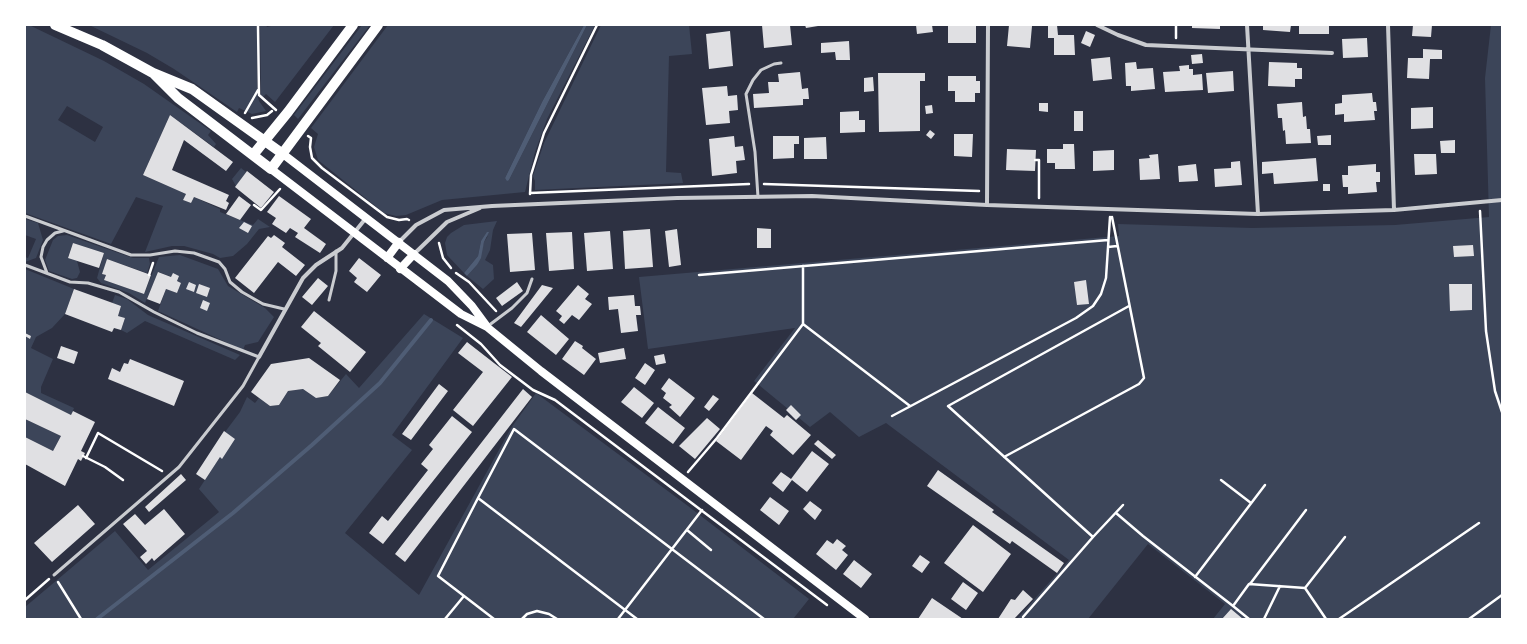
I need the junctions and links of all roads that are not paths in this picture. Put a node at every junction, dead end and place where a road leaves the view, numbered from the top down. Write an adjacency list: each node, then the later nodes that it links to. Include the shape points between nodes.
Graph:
1 (55, 25): 11 (main road, via 102,45)
2 (353, 25): 12 (main road)
3 (378, 25): 13 (main road)
4 (988, 25): 18 (street)
5 (1097, 25): 8 (street, via 1146,45)
6 (1247, 25): 8 (street)
7 (1388, 25): 20 (street)
8 (1248, 50): 9 (street); 21 (street)
9 (1332, 53)
10 (781, 63): 16 (lane, via 761,70 746,94 755,152)
11 (154, 73): 12 (main road, via 192,90); 14 (main road, via 178,98)
12 (264, 141): 13 (main road); 14 (main road)
13 (283, 154): 15 (main road); 23 (main road)
14 (253, 155): 15 (main road)
15 (271, 169): 25 (main road)
16 (758, 197): 18 (street, via 812,196); 19 (street)
17 (1502, 200): 20 (street)
18 (987, 205): 21 (street)
19 (482, 207): 26 (street, via 444,210 416,225); 28 (street, via 447,222)
20 (1394, 210): 21 (street)
21 (1258, 214)
22 (25, 216): 24 (lane)
23 (366, 218): 25 (street); 26 (main road)
24 (65, 231): 32 (lane, via 55,233 43,247 41,257); 35 (lane, via 131,255 154,255 175,250 194,253 219,262 230,282 242,292 264,304)
25 (354, 233): 27 (street, via 342,248); 29 (main road)
26 (399, 242): 28 (main road); 29 (main road)
27 (336, 251): 34 (lane, via 336,271); 35 (street, via 303,278)
28 (414, 254): 31 (main road); 36 (main road, via 460,292)
29 (386, 258): 31 (main road)
30 (25, 265): 32 (lane)
31 (400, 269): 36 (main road, via 461,314)
32 (47, 273): 37 (lane, via 70,282 88,283 119,292 197,333)
33 (532, 279): 36 (lane, via 527,293)
34 (329, 300)
35 (284, 309): 37 (street)
36 (487, 327): 39 (main road)
37 (259, 357): 38 (lane, via 243,386 179,467)
38 (54, 575)
39 (866, 619)

